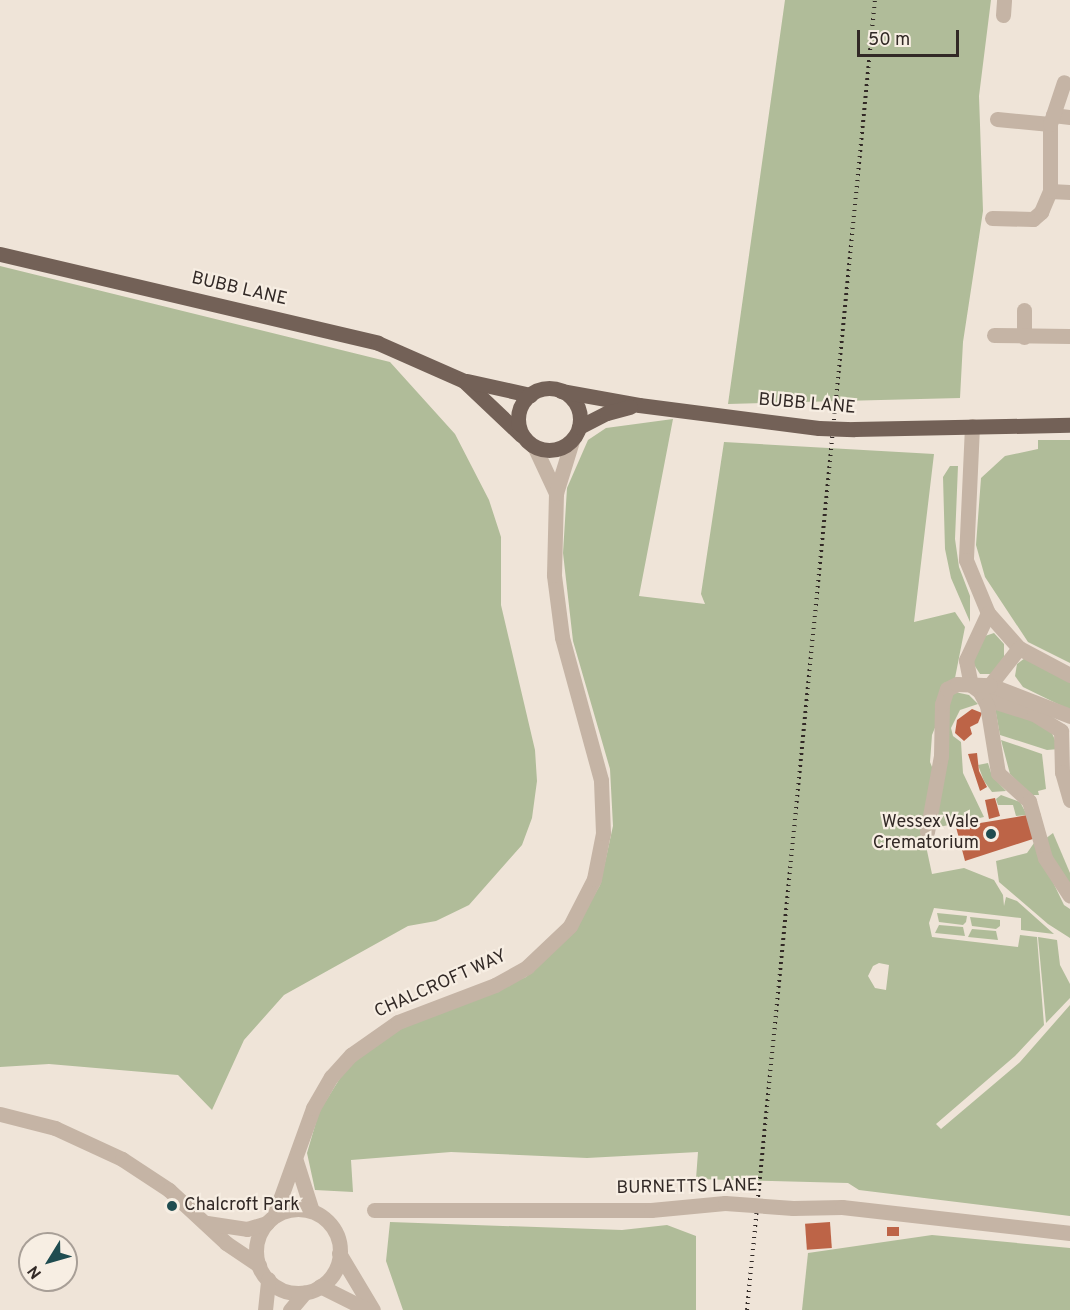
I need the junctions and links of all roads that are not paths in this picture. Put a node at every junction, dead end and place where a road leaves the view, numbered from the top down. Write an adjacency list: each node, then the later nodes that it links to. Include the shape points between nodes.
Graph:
1 (1064, 82): 4 (street)
2 (1070, 117): 4 (street)
3 (996, 119): 4 (street)
4 (1052, 120): 5 (street)
5 (1050, 191): 6 (street); 7 (street, via 1041,212 1033,219)
6 (1070, 192)
7 (998, 215)
8 (0, 254): 13 (main road, BUBB LANE, via 378,343)
9 (1024, 310): 12 (street)
10 (994, 335): 12 (street)
11 (1070, 336): 12 (street)
12 (1024, 337)
13 (464, 381): 15 (main road, BUBB LANE); 20 (main road, BUBB LANE)
14 (561, 391): 15 (main road, via 548,388); 16 (main road, BUBB LANE); 19 (main road, via 578,410)
15 (530, 394): 20 (main road, via 518,417)
16 (639, 405): 18 (main road, BUBB LANE, bridge, via 819,428); 19 (main road, BUBB LANE, via 607,413)
17 (1070, 425): 18 (main road, BUBB LANE)
18 (972, 426): 23 (street, via 966,560)
19 (575, 434): 21 (main road, via 558,449); 22 (street, CHALCROFT WAY)
20 (521, 435): 21 (main road)
21 (536, 448): 22 (street, CHALCROFT WAY)
22 (556, 493): 34 (street, CHALCROFT WAY, via 553,556 558,619 603,798 602,847 594,879 570,926 527,967 495,985 398,1022 351,1055 313,1108)
23 (988, 614): 24 (street); 26 (street, via 966,660)
24 (1019, 648): 25 (street); 26 (street)
25 (1070, 675)
26 (980, 687): 27 (street); 28 (street, via 1005,706); 31 (street, via 957,684 946,689 941,756); 32 (street, via 987,705 998,773 1029,801 1045,858)
27 (1070, 716)
28 (1065, 728): 29 (street)
29 (1067, 762): 30 (street)
30 (1070, 800)
31 (927, 832)
32 (1070, 896)
33 (0, 1114): 38 (street, via 55,1128 122,1159 169,1190)
34 (296, 1161): 36 (street); 37 (street, CHALCROFT WAY)
35 (374, 1210): 39 (street, BURNETTS LANE, bridge, via 651,1209 725,1203 842,1207)
36 (312, 1211): 37 (street, via 296,1209); 40 (street, via 332,1227)
37 (270, 1219): 38 (street, via 247,1229); 41 (street, via 257,1243)
38 (207, 1223): 41 (street, via 226,1243)
39 (1070, 1233)
40 (339, 1253): 43 (street, via 333,1272); 48 (street)
41 (258, 1265): 42 (street)
42 (268, 1279): 44 (street, via 281,1289); 45 (street)
43 (320, 1286): 44 (street); 47 (street)
44 (305, 1292): 46 (street)
45 (266, 1310)
46 (290, 1310)
47 (368, 1310)
48 (374, 1310)

